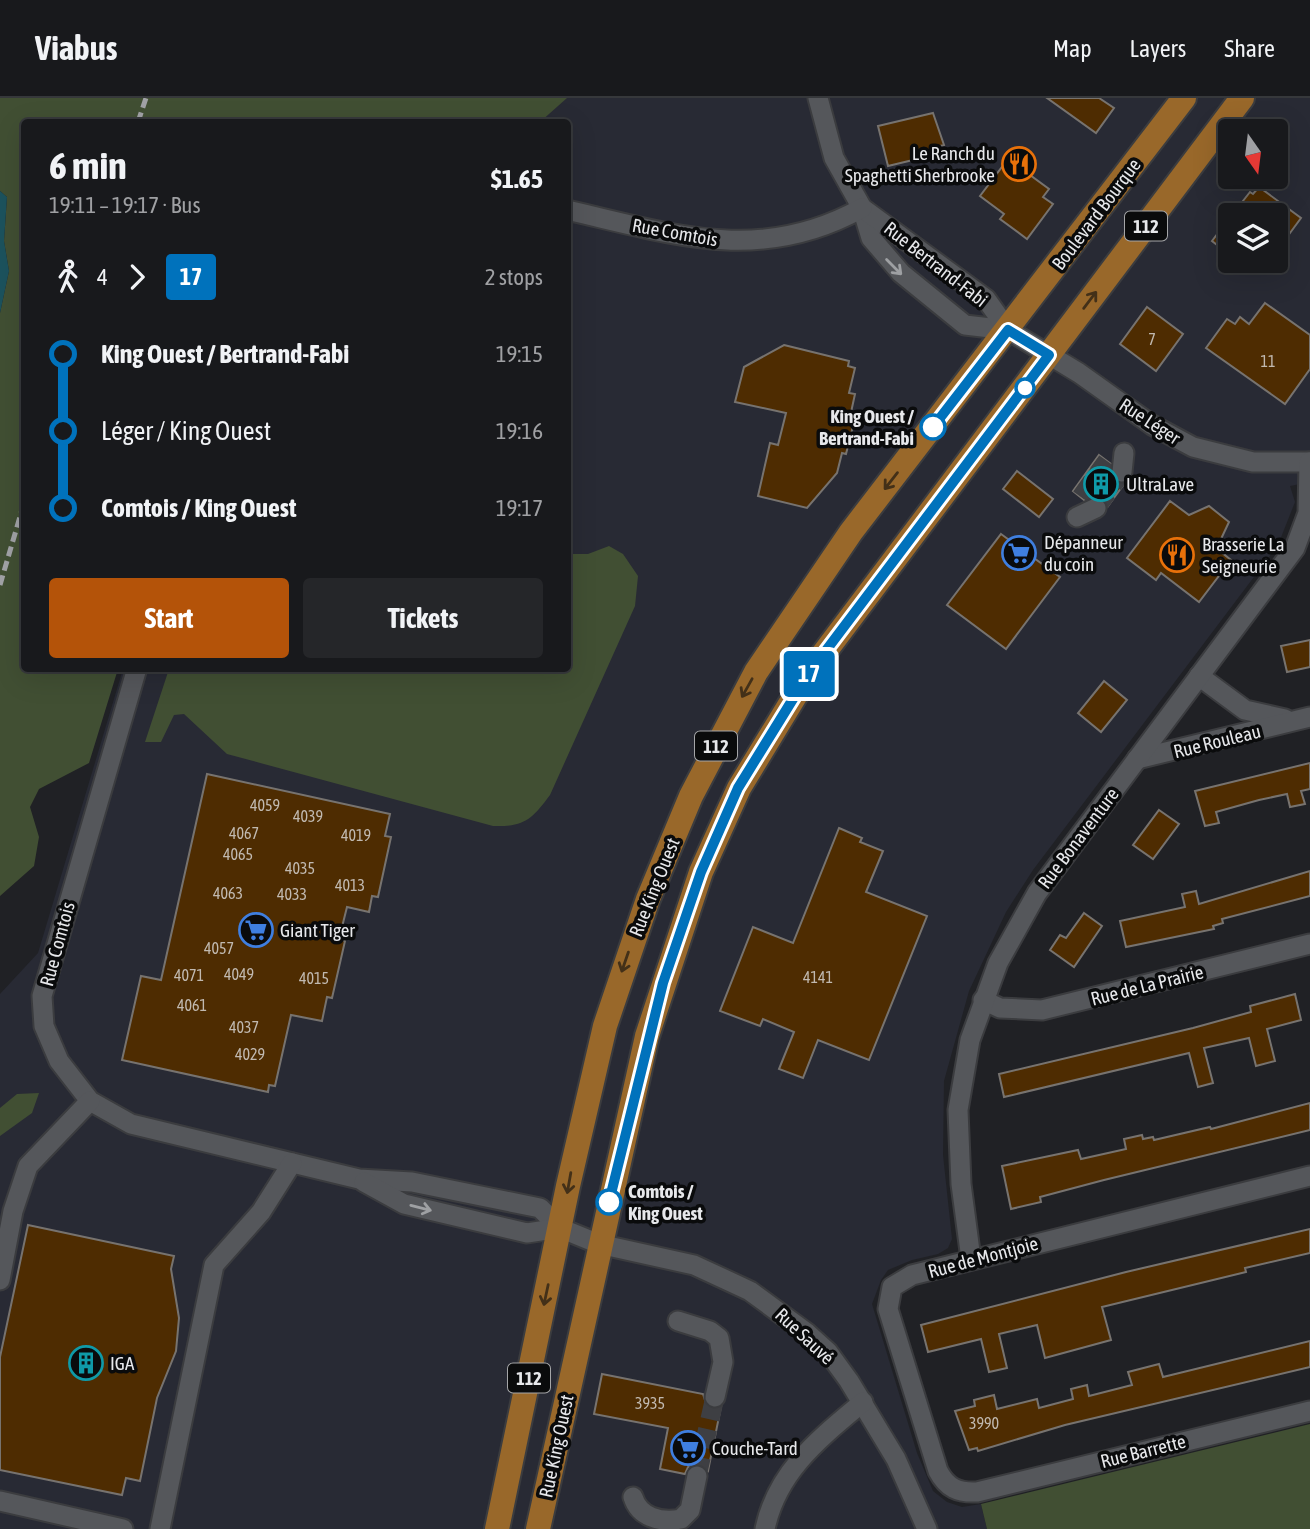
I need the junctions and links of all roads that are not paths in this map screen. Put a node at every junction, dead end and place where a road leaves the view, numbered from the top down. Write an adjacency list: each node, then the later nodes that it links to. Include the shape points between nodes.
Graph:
1 (818, 98): 4 (street, Rue Bertrand-Fabi, via 834,158)
2 (1184, 98): 6 (main road, Boulevard Bourque / 112)
3 (1242, 98): 7 (main road, 112, one-way to 3)
4 (862, 208): 5 (street, Rue Comtois, via 824,226 776,238 737,241 690,238); 6 (street, Rue Bertrand-Fabi, via 986,299); 6 (street, Rue Bertrand-Fabi, one-way to 6, via 871,238 901,273 965,325)
5 (571, 211)
6 (1008, 330): 7 (street, Rue Léger); 19 (main road, Rue King Ouest / 112, one-way to 19, via 797,608 712,755 648,899 620,978 590,1084)
7 (1049, 355): 8 (street, Rue Léger, via 1152,425 1195,448 1253,462); 20 (main road, Rue King Ouest / 112, via 809,673 738,788 701,872 663,983)
8 (1309, 462): 10 (street, Rue Bonaventure, via 1308,513 1301,537)
9 (136, 672): 15 (street, Rue Comtois, via 42,996 44,1026 59,1061)
10 (1199, 676): 11 (street, Rue Rouleau, via 1245,710); 12 (street, Rue Bonaventure)
11 (1303, 719): 12 (street, Rue Rouleau)
12 (1138, 759): 14 (street, Rue Bonaventure, via 1016,926)
13 (1310, 944): 14 (street, Rue de La Prairie, via 1042,1010 1000,1008)
14 (983, 999): 21 (street, Rue Bonaventure, via 962,1073 958,1110)
15 (90, 1101): 16 (street, Rue Comtois, via 131,1124); 22 (street, via 28,1166 13,1211)
16 (292, 1163): 18 (street, Rue Comtois); 32 (street, via 261,1212 214,1265)
17 (1310, 1176): 21 (street, Rue de Montjoie)
18 (359, 1179): 19 (street, Rue Comtois, one-way to 19, via 404,1204 527,1233); 19 (street, Rue Comtois, via 412,1182 540,1208)
19 (560, 1228): 20 (street, Rue Comtois); 33 (main road, Rue King Ouest / 112, one-way to 33)
20 (599, 1244): 25 (street, Rue Sauvé, via 694,1265 750,1291 828,1352); 34 (main road, Rue King Ouest / 112)
21 (971, 1259): 28 (street, Rue de Montjoie, via 900,1280 892,1287 888,1309 944,1482 953,1489)
22 (0, 1280)
23 (678, 1321): 24 (street, via 719,1338 723,1362)
24 (715, 1397)
25 (863, 1402): 35 (street, via 788,1472); 36 (street, Rue Sauvé, via 896,1459)
26 (1310, 1411): 28 (street, Rue Barrette)
27 (697, 1476): 29 (street, via 690,1510 681,1519 641,1513)
28 (977, 1492)
29 (633, 1497)
30 (0, 1501): 31 (street)
31 (123, 1529)
32 (160, 1529)
33 (497, 1529)
34 (538, 1529)
35 (765, 1529)
36 (927, 1529)

